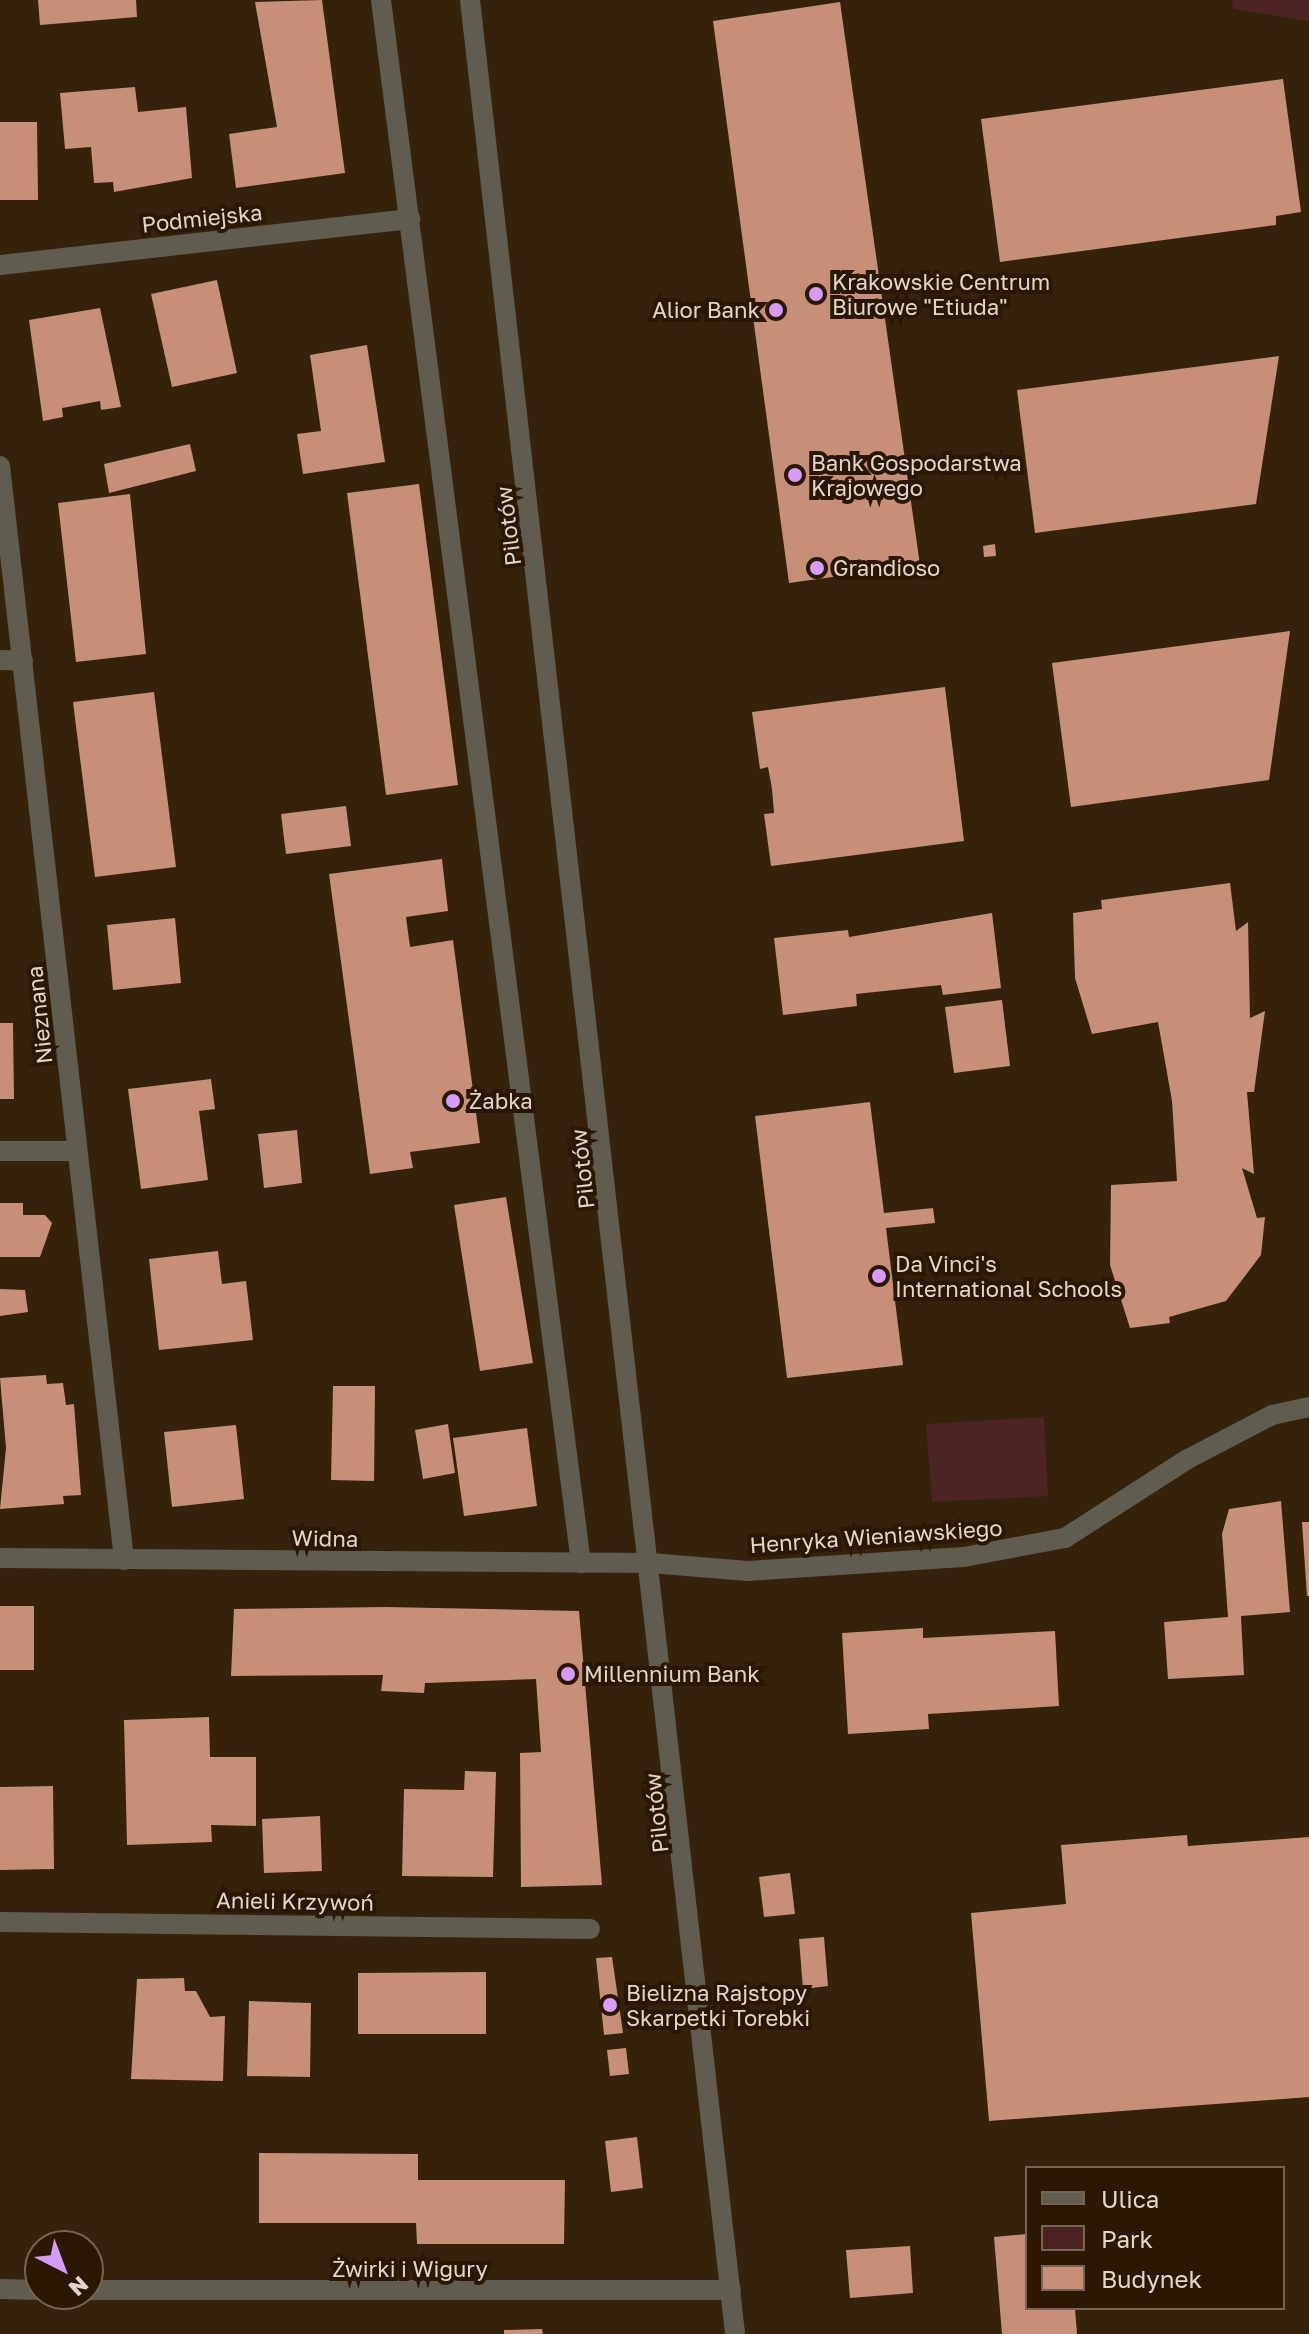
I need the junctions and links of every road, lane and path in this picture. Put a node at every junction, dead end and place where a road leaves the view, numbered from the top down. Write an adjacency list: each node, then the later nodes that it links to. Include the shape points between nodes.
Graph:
1 (381, 0): 3 (street)
2 (470, 0): 14 (street, Pilotów)
3 (410, 219): 4 (street, Podmiejska); 13 (street)
4 (0, 265)
5 (0, 466): 7 (street, Nieznana)
6 (0, 660): 7 (street)
7 (23, 661): 9 (street, Nieznana)
8 (0, 1151): 9 (street)
9 (77, 1151): 12 (street, Nieznana)
10 (1309, 1407): 14 (street, Henryka Wieniawskiego, via 1272,1415 1058,1540 964,1557 748,1571)
11 (0, 1558): 12 (street, Widna)
12 (124, 1560): 13 (street, Widna)
13 (581, 1563): 14 (street, Widna)
14 (650, 1563): 20 (street, Pilotów)
15 (0, 1922): 16 (street, Anieli Krzywoń)
16 (590, 1929)
17 (0, 2289): 18 (street)
18 (24, 2290)
19 (104, 2290): 20 (street, Żwirki i Wigury)
20 (731, 2290): 21 (street, Pilotów)
21 (735, 2334)

